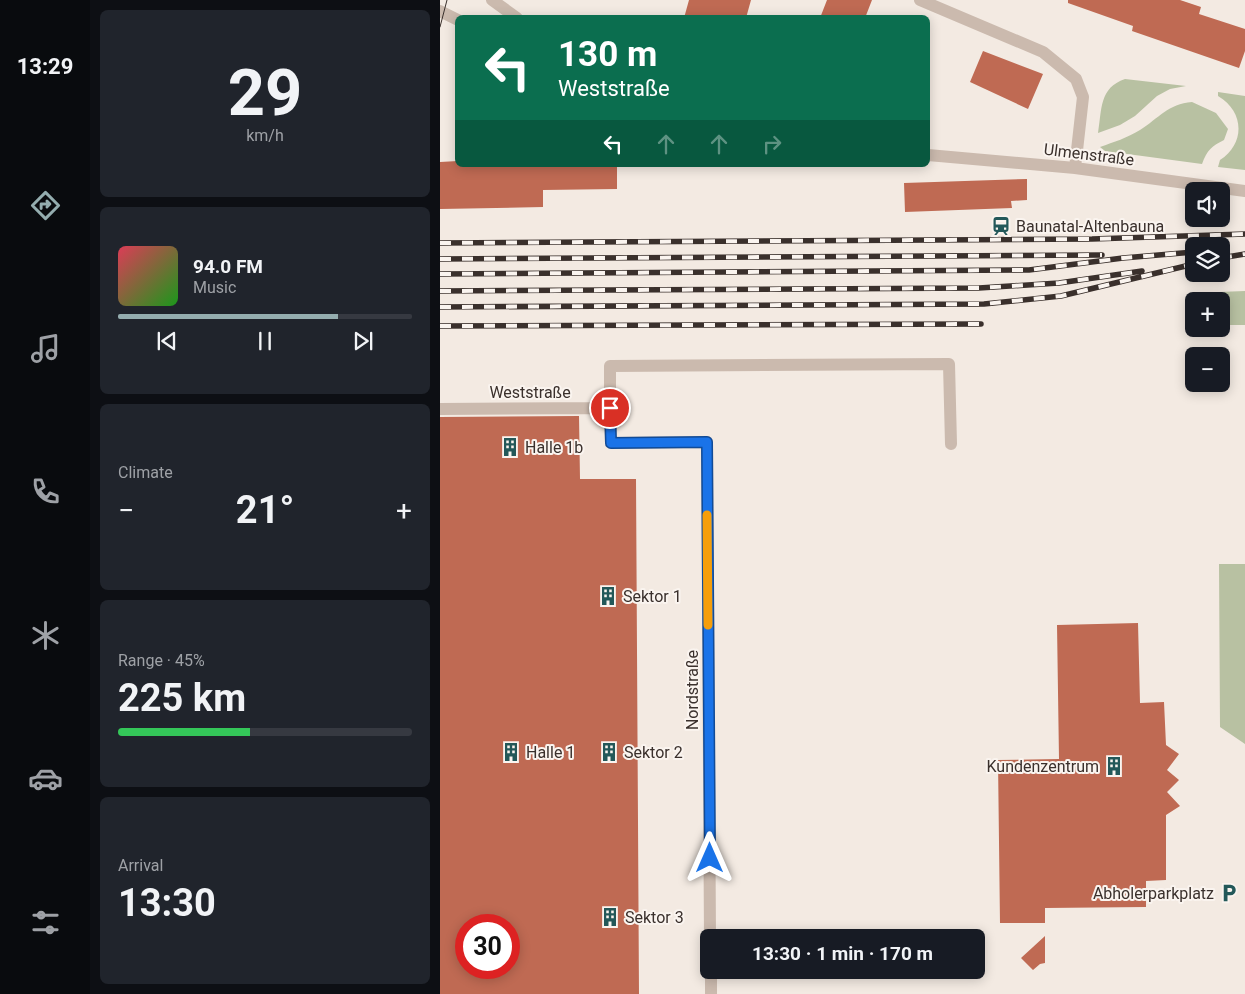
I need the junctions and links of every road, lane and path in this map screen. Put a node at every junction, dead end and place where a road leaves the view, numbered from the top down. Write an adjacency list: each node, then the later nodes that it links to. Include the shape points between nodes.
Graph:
1 (492, 0): 4 (street)
2 (920, 0): 7 (street, via 1043,52 1076,79 1082,97)
3 (440, 10): 5 (street)
4 (513, 15)
5 (455, 18)
6 (930, 155): 7 (street, Ulmenstraße)
7 (1075, 168): 8 (street, Ulmenstraße)
8 (1245, 191)
9 (610, 408): 10 (street, Weststraße); 11 (street, via 610,366 949,364); 12 (street, Nordstraße, via 611,443 707,442)
10 (440, 409)
11 (951, 444)
12 (710, 929)
13 (711, 979): 14 (street)
14 (711, 994)

